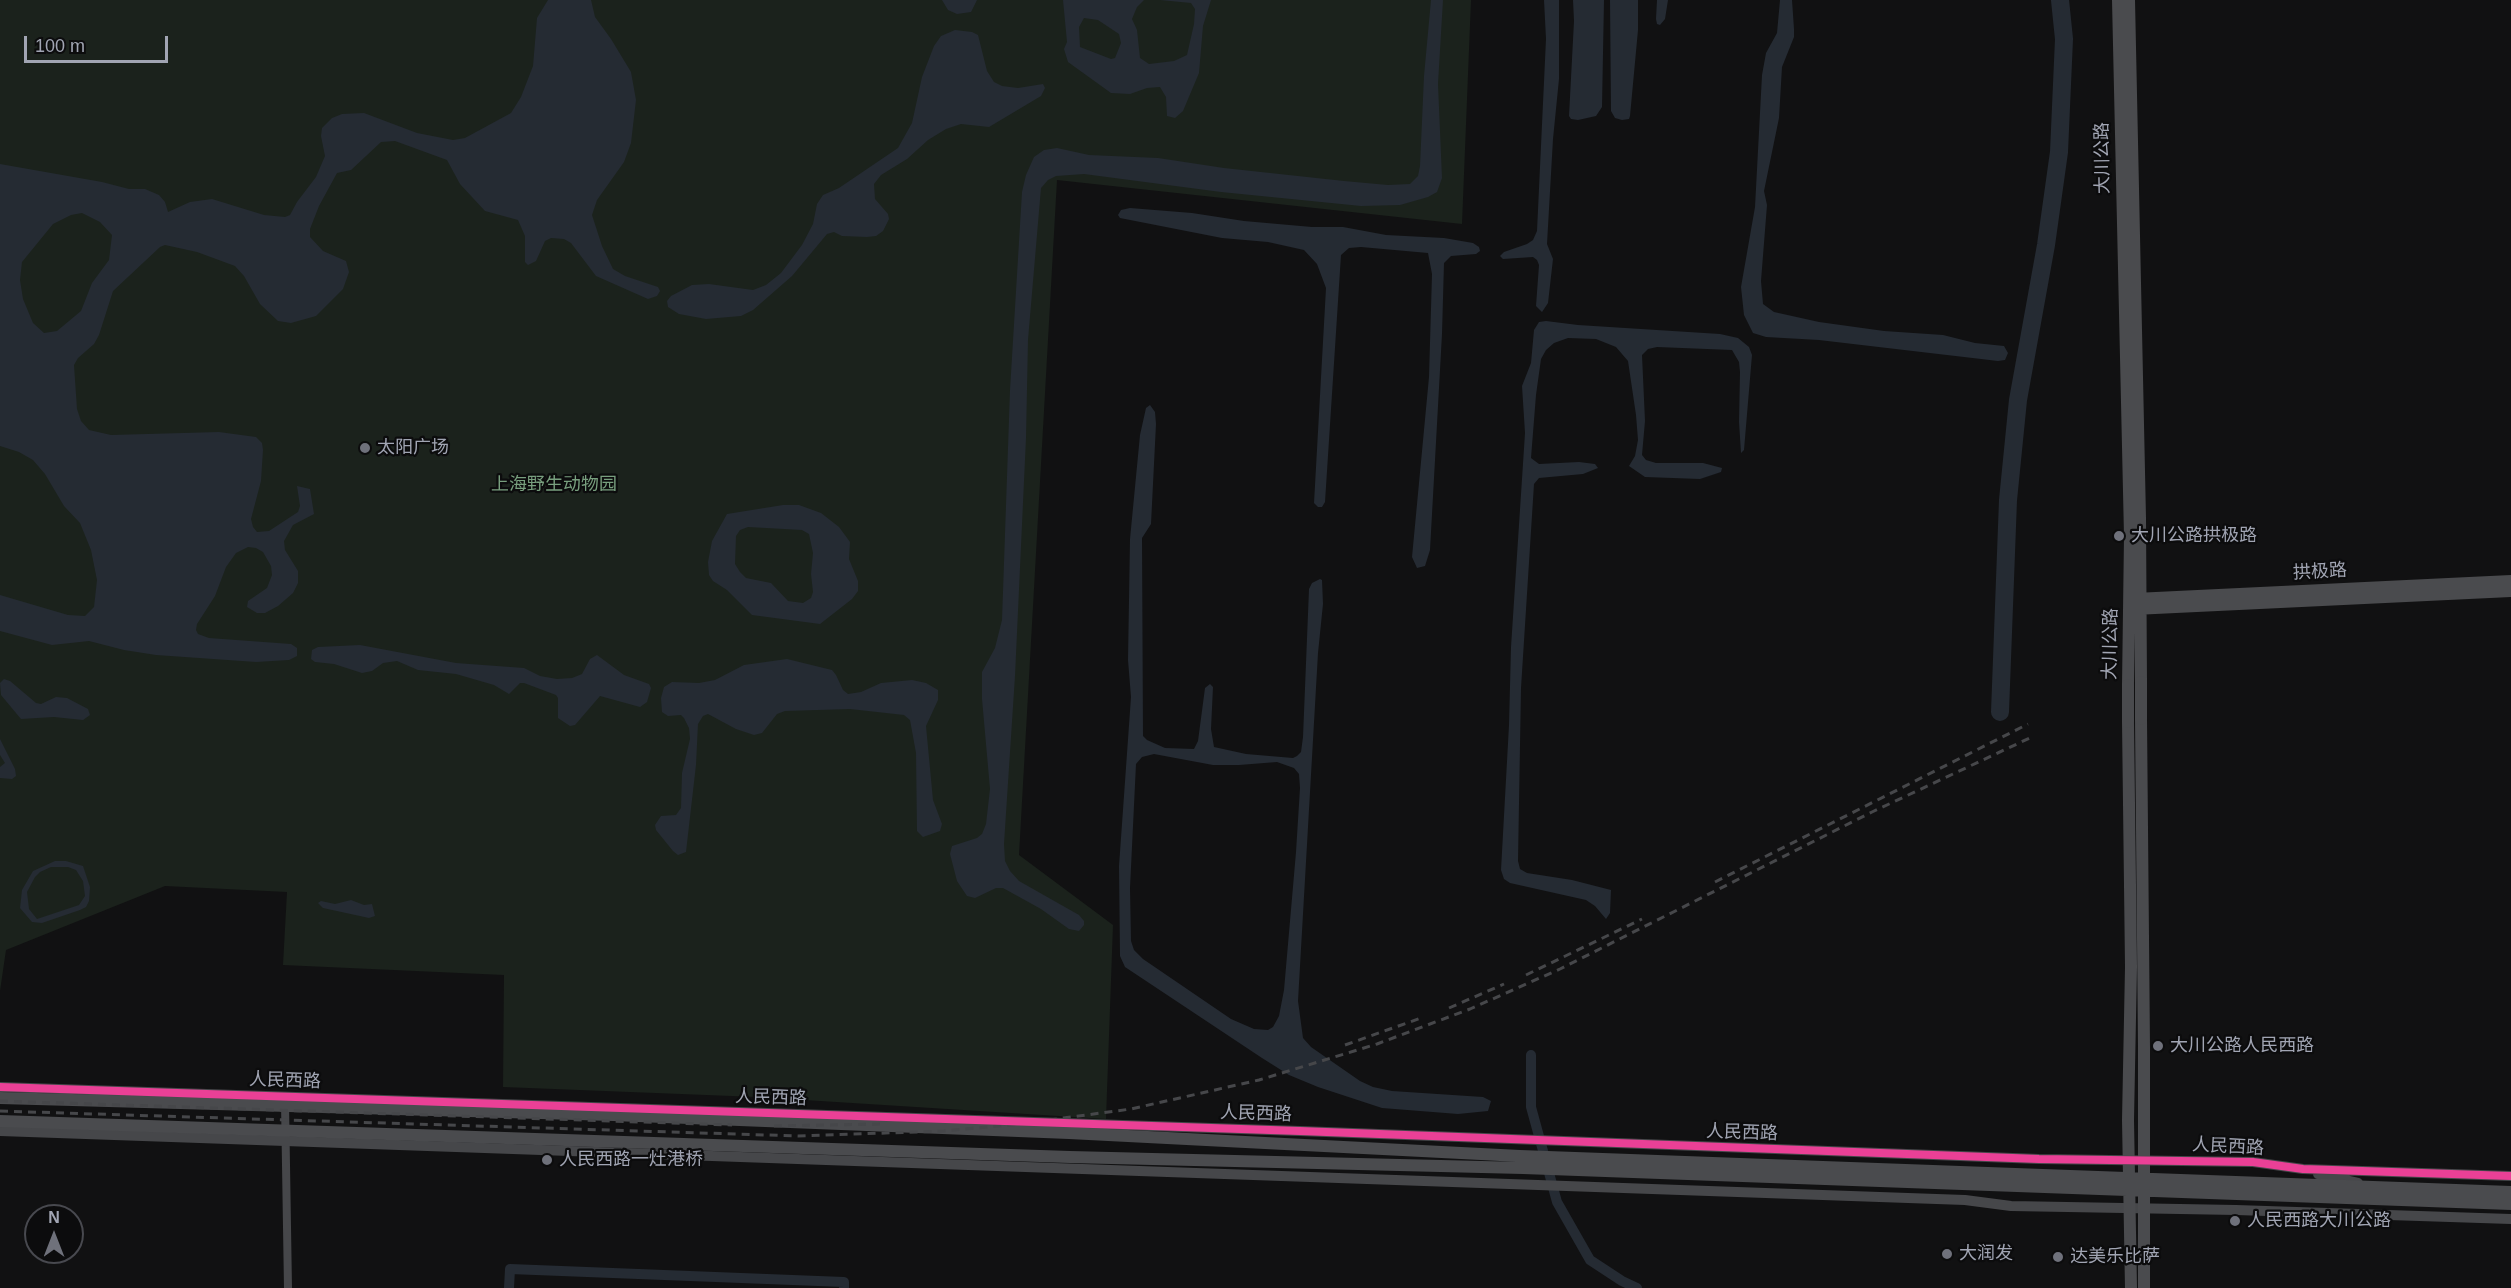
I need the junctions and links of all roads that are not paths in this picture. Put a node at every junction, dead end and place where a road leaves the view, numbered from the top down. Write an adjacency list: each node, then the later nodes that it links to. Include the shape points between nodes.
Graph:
1 (2118, 0): 5 (main road, 大川公路)
2 (2128, 0): 5 (main road, 大川公路)
3 (2511, 580): 5 (main road, 拱极路)
4 (2511, 591): 5 (main road, 拱极路)
5 (2136, 604): 6 (main road, 大川公路, bridge)
6 (2135, 721): 13 (main road, 大川公路); 14 (main road, 大川公路)
7 (0, 1088): 9 (street, 人民西路)
8 (0, 1098): 9 (main road, 人民西路)
9 (285, 1100): 12 (street); 13 (street, 人民西路); 15 (main road, 人民西路, via 1069,1133)
10 (0, 1121): 12 (main road, 人民西路)
11 (0, 1131): 12 (street, 人民西路)
12 (285, 1136): 15 (main road, 人民西路, via 1070,1157); 23 (street, 人民西路, via 561,1152); 26 (street)
13 (2129, 1160): 14 (street, 人民西路); 18 (main road, 大川公路)
14 (2144, 1161): 16 (street, 人民西路, via 2253,1162); 19 (main road, 大川公路)
15 (1521, 1162): 18 (main road, 人民西路)
16 (2288, 1167): 17 (street, 人民西路); 20 (street)
17 (2511, 1176)
18 (2130, 1184): 19 (main road, 人民西路); 23 (main road, 大川公路)
19 (2144, 1185): 20 (main road, 人民西路); 22 (main road, 人民西路); 24 (main road, 大川公路)
20 (2391, 1188): 21 (main road, 人民西路)
21 (2511, 1192)
22 (2511, 1204)
23 (2130, 1208): 24 (street, 人民西路); 27 (main road, 大川公路)
24 (2144, 1208): 25 (street, 人民西路); 28 (main road, 大川公路)
25 (2511, 1220)
26 (288, 1288)
27 (2131, 1288)
28 (2144, 1288)

